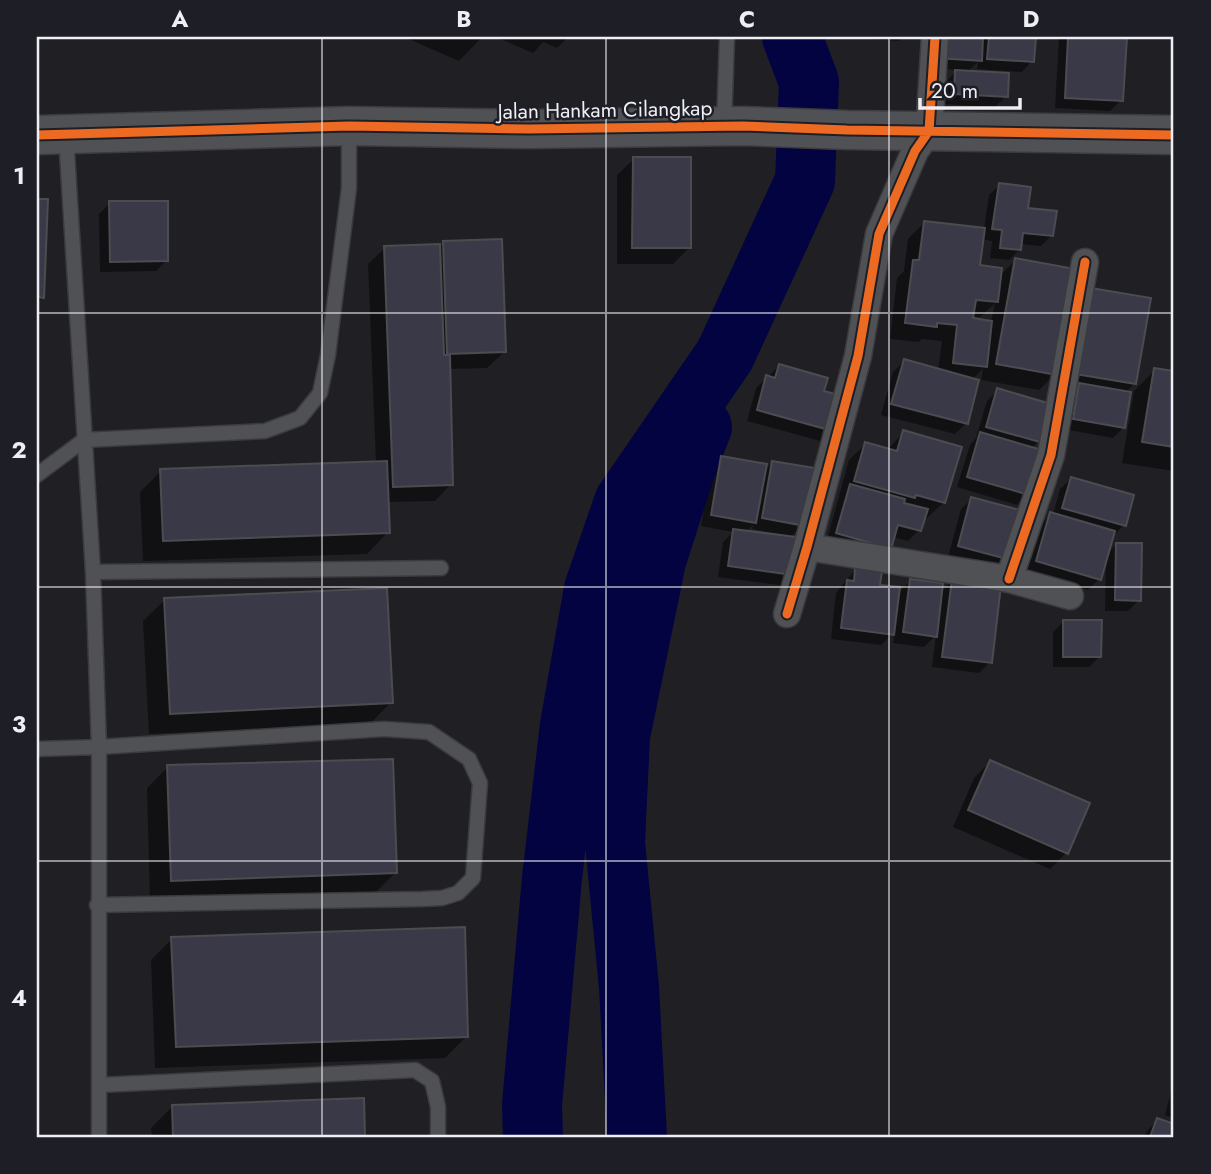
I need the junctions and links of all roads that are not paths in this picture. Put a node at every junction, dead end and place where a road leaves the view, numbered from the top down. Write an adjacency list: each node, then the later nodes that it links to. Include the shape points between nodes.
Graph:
1 (727, 37): 4 (lane)
2 (935, 37): 5 (street)
3 (349, 126): 4 (street, Jalan Hankam Cilangkap); 6 (street, Jalan Hankam Cilangkap); 9 (lane, via 349,188 328,355 320,393 300,418 265,430)
4 (733, 126): 5 (street, Jalan Hankam Cilangkap)
5 (929, 131): 7 (street, Jalan Hankam Cilangkap); 11 (street, via 915,151 879,234 858,356)
6 (52, 135): 9 (lane)
7 (1174, 135)
8 (1085, 262): 14 (street, via 1051,455)
9 (84, 440): 10 (lane); 13 (lane)
10 (37, 475)
11 (807, 547): 14 (street); 16 (street)
12 (441, 568): 13 (lane)
13 (93, 572): 17 (lane)
14 (1009, 579): 15 (street)
15 (1070, 596)
16 (787, 614)
17 (99, 747): 18 (lane); 19 (lane); 19 (lane, via 384,729 429,732 469,759 480,783 473,878 458,893 423,899)
18 (37, 749)
19 (97, 905): 20 (lane)
20 (100, 1085): 21 (lane); 22 (lane, via 415,1070 432,1081)
21 (99, 1137)
22 (438, 1137)

